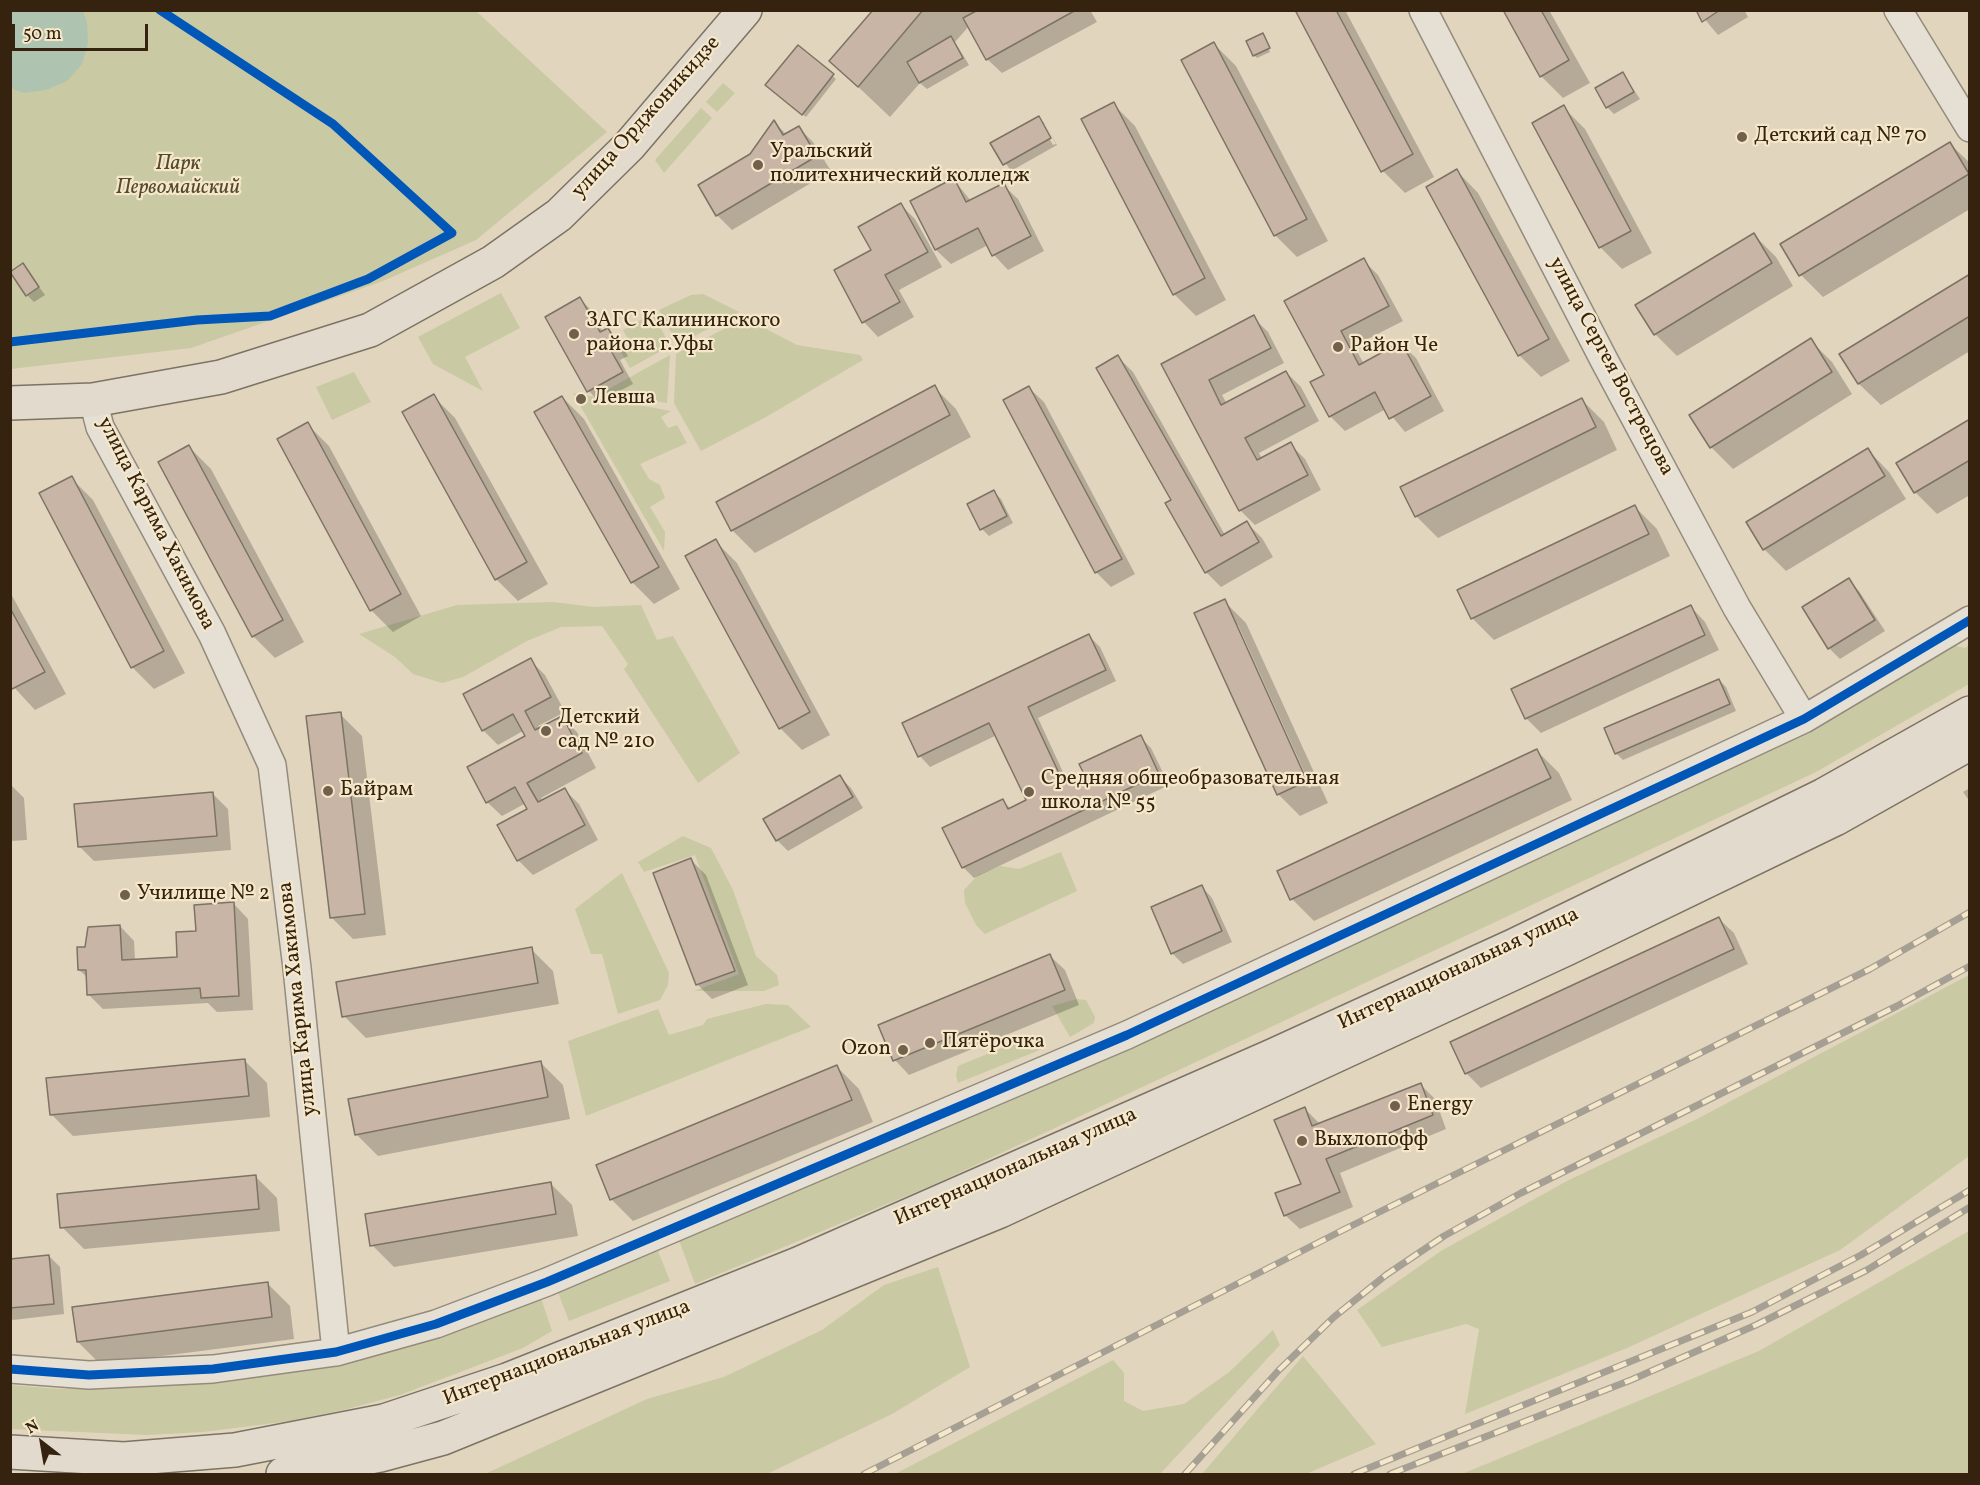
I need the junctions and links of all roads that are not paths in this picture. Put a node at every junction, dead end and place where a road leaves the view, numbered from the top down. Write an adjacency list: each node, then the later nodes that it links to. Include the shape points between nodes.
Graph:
1 (745, 10): 5 (main road, улица Орджоникидзе, via 628,146 558,215 493,262 370,330 221,378)
2 (1423, 10): 9 (street, улица Сергея Вострецова, via 1737,608)
3 (1898, 10): 4 (street)
4 (1970, 128)
5 (93, 400): 6 (main road, улица Орджоникидзе); 11 (street, улица Карима Хакимова, via 100,427 212,634 272,765)
6 (10, 403)
7 (1970, 620): 9 (street)
8 (1970, 712): 13 (main road, Интернациональная улица, via 1824,795 1511,947 798,1264 507,1380 384,1421 236,1450 124,1459)
9 (1804, 719): 11 (street, via 1127,1035 547,1282 436,1324)
10 (1970, 743): 14 (main road, Интернациональная улица, via 1835,819 1566,949 1000,1210 443,1438)
11 (336, 1352): 12 (street, via 202,1370 89,1375)
12 (10, 1369)
13 (10, 1452)
14 (283, 1474)

